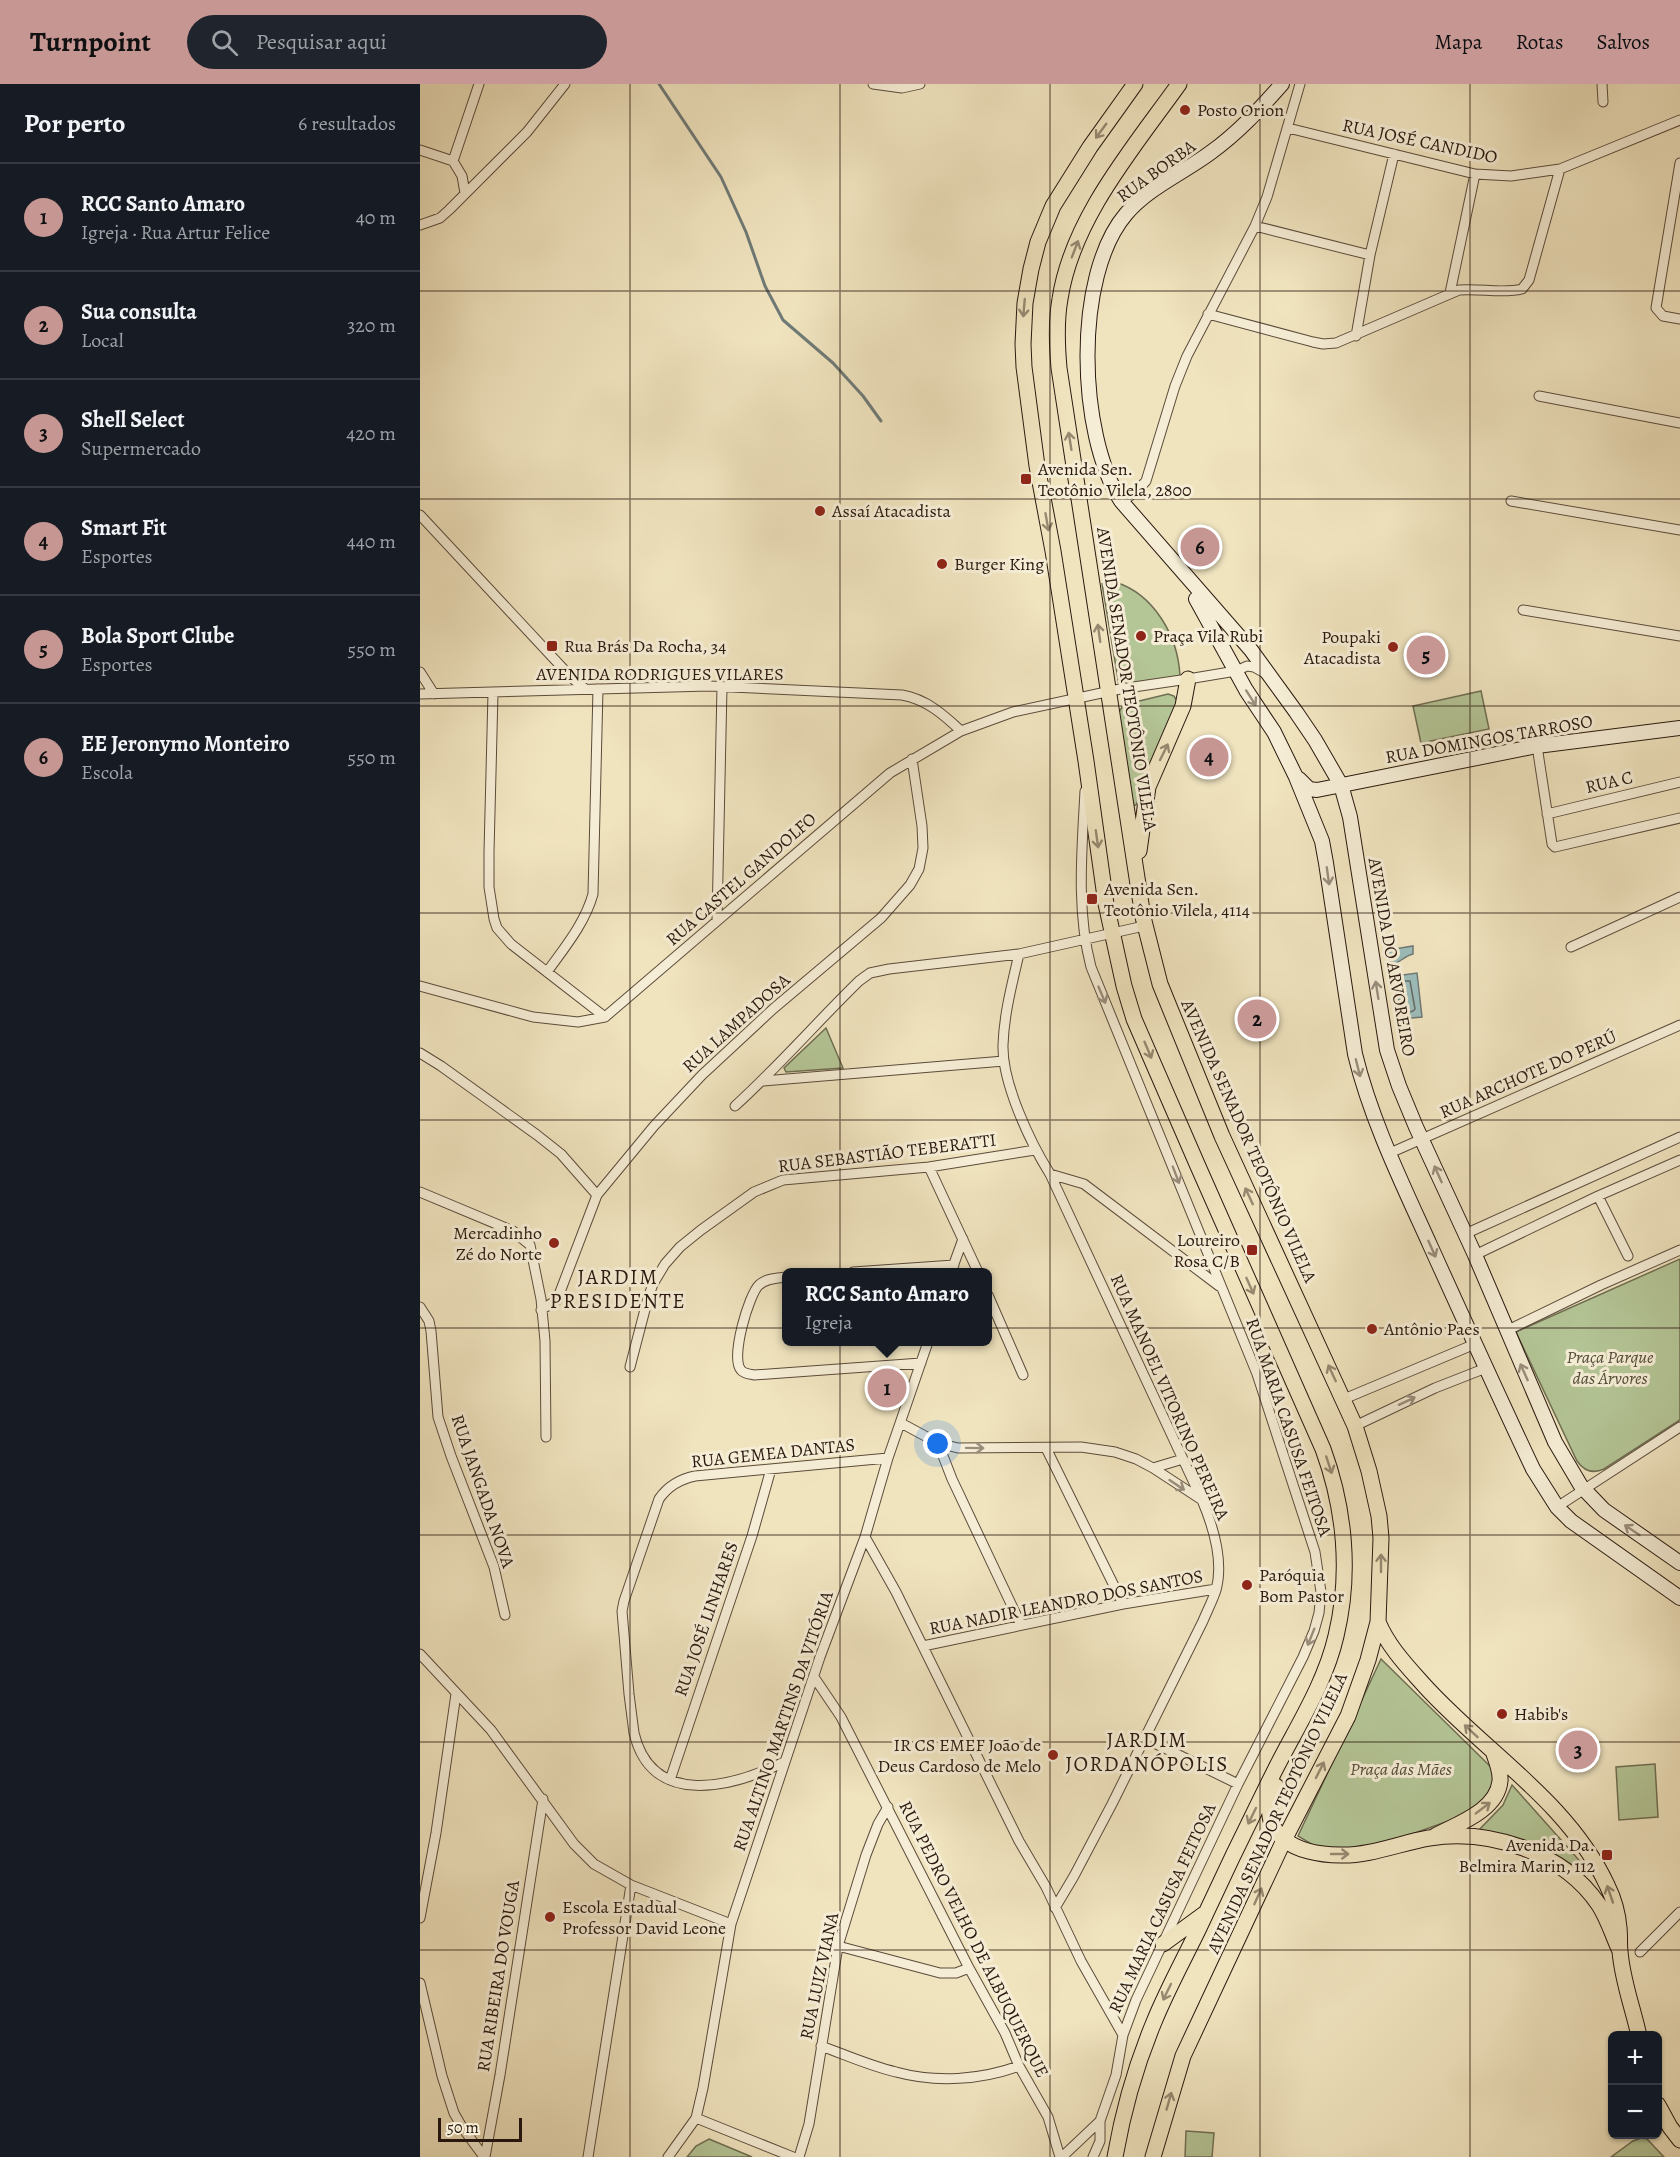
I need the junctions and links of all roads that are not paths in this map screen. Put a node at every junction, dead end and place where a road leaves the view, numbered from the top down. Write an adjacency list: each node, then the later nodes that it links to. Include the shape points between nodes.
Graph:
1 (479, 84): 15 (street)
2 (565, 84): 19 (street, via 527,132)
3 (873, 84): 4 (street)
4 (920, 84)
5 (1135, 84): 48 (main road, AVENIDA SENADOR TEOTÔNIO VILELA, one-way to 48, via 1053,206 1038,242 1024,303 1025,376)
6 (1179, 84): 44 (main road, AVENIDA SENADOR TEOTÔNIO VILELA, one-way to 6, via 1059,368 1060,298 1072,254 1090,213)
7 (1282, 84): 29 (street, RUA BORBA, via 1230,139 1126,213 1098,264 1086,358 1099,444)
8 (1300, 84): 12 (street)
9 (1602, 84): 10 (street)
10 (1603, 102)
11 (1680, 120): 17 (street, RUA JOSÉ CANDIDO)
12 (1288, 128): 14 (street, RUA JOSÉ CANDIDO); 21 (street)
13 (420, 150): 15 (street)
14 (1394, 154): 18 (street, RUA JOSÉ CANDIDO); 22 (street)
15 (453, 160): 19 (street)
16 (1680, 163): 25 (street, via 1656,308 1663,316)
17 (1560, 169): 18 (street, RUA JOSÉ CANDIDO, via 1511,176); 23 (street, via 1525,287)
18 (1475, 174): 23 (street)
19 (465, 193): 20 (street, via 440,218)
20 (420, 225)
21 (1255, 226): 22 (street); 24 (street)
22 (1370, 255): 26 (street)
23 (1450, 293): 26 (street)
24 (1208, 314): 26 (street, via 1323,344); 30 (street, via 1175,386 1146,480)
25 (1680, 319)
26 (1356, 336)
27 (1539, 396): 28 (street)
28 (1680, 423)
29 (1112, 487): 30 (street, AVENIDA DO ARVOREIRO)
30 (1121, 501): 34 (street, AVENIDA DO ARVOREIRO)
31 (1511, 501): 33 (street)
32 (420, 515): 42 (street)
33 (1680, 530)
34 (1169, 557): 37 (street, AVENIDA DO ARVOREIRO, via 1206,613); 39 (street, AVENIDA DO ARVOREIRO)
35 (1523, 610): 36 (street)
36 (1680, 636)
37 (1236, 671): 39 (street, RUA CASTEL GANDOLFO, via 1247,666); 40 (street, RUA CASTEL GANDOLFO); 54 (street, AVENIDA DO ARVOREIRO, one-way to 54, via 1274,732)
38 (420, 672): 47 (street)
39 (1267, 674): 56 (street, AVENIDA DO ARVOREIRO, via 1315,740)
40 (1188, 680): 44 (street, RUA CASTEL GANDOLFO); 59 (main road, one-way to 40, via 1148,787 1183,706)
41 (722, 687): 43 (street, AVENIDA RODRIGUES VILARES); 50 (street, AVENIDA RODRIGUES VILARES, via 912,697 936,710); 61 (street)
42 (585, 689): 43 (street, AVENIDA RODRIGUES VILARES); 45 (street, AVENIDA RODRIGUES VILARES)
43 (598, 689): 67 (street, via 593,894 577,930)
44 (1107, 691): 48 (street, RUA CASTEL GANDOLFO); 59 (main road, AVENIDA SENADOR TEOTÔNIO VILELA)
45 (493, 693): 47 (street, AVENIDA RODRIGUES VILARES); 67 (street, via 489,887 494,919 511,944)
46 (420, 694): 47 (street, AVENIDA RODRIGUES VILARES)
47 (434, 694)
48 (1076, 699): 50 (street, RUA CASTEL GANDOLFO, via 1013,712); 53 (main road, AVENIDA SENADOR TEOTÔNIO VILELA)
49 (1680, 728): 51 (street, RUA DOMINGOS TARROSO)
50 (961, 731): 52 (street, RUA CASTEL GANDOLFO)
51 (1537, 746): 56 (street, RUA DOMINGOS TARROSO); 57 (street)
52 (912, 759): 61 (street, RUA CASTEL GANDOLFO, via 890,773); 83 (street, RUA LAMPADOSA, via 923,848 919,869 910,885 881,918 702,1075 654,1125)
53 (1086, 761): 63 (main road, AVENIDA SENADOR TEOTÔNIO VILELA, one-way to 63); 64 (street, RUA MARIA CASUSA FEITOSA, via 1082,841)
54 (1296, 777): 56 (street, RUA DOMINGOS TARROSO, via 1312,790); 78 (street, AVENIDA DO ARVOREIRO, one-way to 78, via 1324,852 1358,1069)
55 (1680, 782): 57 (street, RUA C)
56 (1341, 785): 76 (street, AVENIDA DO ARVOREIRO, one-way to 56, via 1387,1050 1350,817)
57 (1547, 814): 58 (street, via 1552,844 1558,847)
58 (1680, 818)
59 (1137, 869): 62 (main road, AVENIDA SENADOR TEOTÔNIO VILELA)
60 (1680, 897): 65 (street)
61 (717, 920): 69 (street, RUA CASTEL GANDOLFO)
62 (1144, 926): 63 (street); 104 (main road, AVENIDA SENADOR TEOTÔNIO VILELA, one-way to 62, via 1222,1136 1165,997)
63 (1112, 934): 64 (street); 130 (main road, AVENIDA SENADOR TEOTÔNIO VILELA, one-way to 130, via 1134,1019 1316,1429 1335,1485 1345,1562 1343,1601 1336,1639)
64 (1084, 939): 66 (street); 93 (street, RUA MARIA CASUSA FEITOSA, one-way to 93, via 1094,976)
65 (1571, 947)
66 (1018, 954): 72 (street, RUA MANOEL VITORINO PEREIRA, via 1008,999); 73 (street, via 866,975)
67 (547, 972): 69 (street)
68 (420, 986): 69 (street, via 551,1020 588,1022)
69 (605, 1017)
70 (1680, 1025): 76 (street, RUA ARCHOTE DO PERÚ)
71 (420, 1053): 83 (street, via 561,1154)
72 (1004, 1061): 73 (street); 77 (street, RUA MANOEL VITORINO PEREIRA)
73 (763, 1081): 74 (street)
74 (735, 1106)
75 (1680, 1137): 85 (street)
76 (1421, 1138): 78 (street, RUA ARCHOTE DO PERÚ); 85 (street, AVENIDA DO ARVOREIRO, one-way to 76)
77 (1035, 1150): 80 (street, RUA SEBASTIÃO TEBERATTI); 81 (street, RUA MANOEL VITORINO PEREIRA)
78 (1390, 1153): 98 (street, AVENIDA DO ARVOREIRO, one-way to 98)
79 (1680, 1160): 84 (street)
80 (929, 1167): 86 (street); 101 (street, RUA SEBASTIÃO TEBERATTI, via 783,1180 754,1192 701,1230 665,1264 648,1298)
81 (1050, 1174): 93 (street, via 1097,1192); 112 (street, RUA MANOEL VITORINO PEREIRA)
82 (420, 1192): 96 (street, via 525,1239 531,1248)
83 (597, 1195): 96 (street, RUA LAMPADOSA, via 557,1300)
84 (1598, 1196): 88 (street); 89 (street)
85 (1465, 1234): 88 (street, AVENIDA DO ARVOREIRO)
86 (963, 1239): 90 (street); 91 (street)
87 (1680, 1250): 97 (street)
88 (1475, 1255): 97 (street, AVENIDA DO ARVOREIRO)
89 (1628, 1256)
90 (952, 1268)
91 (976, 1268)
92 (782, 1278): 100 (street, via 765,1281 756,1289 738,1342 740,1370 754,1375)
93 (1220, 1286): 135 (street, RUA MARIA CASUSA FEITOSA, one-way to 135, via 1253,1363 1298,1498 1315,1552 1321,1592 1311,1640)
94 (992, 1306): 103 (street)
95 (420, 1307): 123 (street, RUA JANGADA NOVA, via 431,1331 438,1417 494,1567)
96 (541, 1310): 108 (street)
97 (1506, 1331): 115 (street, AVENIDA DO ARVOREIRO, one-way to 97, via 1555,1442)
98 (1475, 1344): 102 (street, AVENIDA DO ARVOREIRO); 104 (street)
99 (926, 1346): 100 (street, RUA ALTINO MARTINS DA VITÓRIA)
100 (921, 1363): 105 (street, RUA ALTINO MARTINS DA VITÓRIA)
101 (630, 1367)
102 (1486, 1368): 106 (street, one-way to 102); 117 (street, AVENIDA DO ARVOREIRO, via 1533,1469)
103 (1023, 1375)
104 (1344, 1399): 106 (main road, AVENIDA SENADOR TEOTÔNIO VILELA)
105 (901, 1423): 109 (street); 111 (street, RUA ALTINO MARTINS DA VITÓRIA)
106 (1355, 1426): 124 (main road, AVENIDA SENADOR TEOTÔNIO VILELA, one-way to 106, via 1379,1516)
107 (1679, 1429): 115 (street)
108 (546, 1437)
109 (938, 1443): 110 (street, one-way to 110, via 958,1448); 125 (street)
110 (1046, 1448): 113 (street, via 1099,1448); 122 (street)
111 (888, 1458): 114 (street, RUA GEMEA DANTAS); 118 (street, RUA ALTINO MARTINS DA VITÓRIA)
112 (1183, 1459): 113 (street); 116 (street, RUA MANOEL VITORINO PEREIRA)
113 (1153, 1468): 116 (street, one-way to 116)
114 (771, 1469): 134 (street, RUA JOSÉ LINHARES); 134 (street, RUA GEMEA DANTAS, via 695,1476 668,1488 659,1499 624,1601 624,1644 636,1743 649,1766)
115 (1584, 1490): 117 (street); 119 (street, AVENIDA DO ARVOREIRO, one-way to 115, via 1604,1510)
116 (1202, 1500): 120 (street, RUA MANOEL VITORINO PEREIRA, via 1216,1547)
117 (1557, 1507): 121 (street, AVENIDA DO ARVOREIRO, via 1578,1527)
118 (865, 1537): 126 (street); 128 (street, RUA ALTINO MARTINS DA VITÓRIA)
119 (1680, 1563)
120 (1216, 1590): 122 (street, RUA NADIR LEANDRO DOS SANTOS); 131 (street, RUA MANOEL VITORINO PEREIRA)
121 (1680, 1598)
122 (1123, 1604): 125 (street, RUA NADIR LEANDRO DOS SANTOS)
123 (505, 1615)
124 (1378, 1622): 132 (main road, one-way to 124, via 1402,1661); 139 (main road, AVENIDA SENADOR TEOTÔNIO VILELA, one-way to 124, via 1359,1690)
125 (1021, 1625): 126 (street, RUA NADIR LEANDRO DOS SANTOS)
126 (923, 1646): 141 (street)
127 (420, 1654): 129 (street)
128 (814, 1677): 133 (street, RUA ALTINO MARTINS DA VITÓRIA); 137 (street, RUA PEDRO VELHO DE ALBUQUERQUE, via 841,1717)
129 (456, 1694): 136 (street, via 497,1737); 144 (street)
130 (1298, 1727): 139 (main road, via 1293,1751 1269,1809 1271,1824); 142 (main road, AVENIDA SENADOR TEOTÔNIO VILELA, one-way to 142)
131 (1144, 1738): 135 (street); 141 (street, RUA MANOEL VITORINO PEREIRA)
132 (1494, 1753): 138 (main road, one-way to 132, via 1479,1812 1494,1798 1500,1783); 148 (main road, one-way to 132, via 1611,1895 1595,1864 1558,1813)
133 (784, 1762): 134 (street, RUA GEMEA DANTAS, via 761,1774 723,1785 704,1787); 145 (street, RUA ALTINO MARTINS DA VITÓRIA)
134 (670, 1780)
135 (1238, 1784): 146 (street, RUA MARIA CASUSA FEITOSA)
136 (543, 1799): 140 (street, via 582,1854); 161 (street, RUA RIBEIRA DO VOUGA)
137 (888, 1807): 147 (street, RUA LUIZ VIANA, via 866,1855); 150 (street, RUA PEDRO VELHO DE ALBUQUERQUE)
138 (1432, 1837): 139 (main road, one-way to 138, via 1321,1853 1343,1855); 148 (main road, via 1496,1840 1560,1865 1582,1883 1599,1906)
139 (1284, 1840): 169 (main road, AVENIDA SENADOR TEOTÔNIO VILELA, one-way to 139, via 1183,2056)
140 (631, 1885): 145 (street); 162 (street)
141 (1055, 1908): 153 (street)
142 (1206, 1912): 146 (main road); 168 (main road, AVENIDA SENADOR TEOTÔNIO VILELA, one-way to 168, via 1153,2023 1138,2064)
143 (1680, 1912): 149 (street)
144 (420, 1918)
145 (731, 1924): 157 (street, RUA ALTINO MARTINS DA VITÓRIA)
146 (1163, 1944): 153 (street, RUA MARIA CASUSA FEITOSA)
147 (838, 1946): 150 (street, via 940,1973); 154 (street, RUA LUIZ VIANA)
148 (1620, 1951): 152 (main road)
149 (1640, 1952)
150 (969, 1968): 155 (street, RUA PEDRO VELHO DE ALBUQUERQUE)
151 (420, 1983): 161 (street, via 454,2113)
152 (1638, 2031)
153 (1123, 2035): 158 (street, RUA MARIA CASUSA FEITOSA, via 1116,2075)
154 (821, 2046): 155 (street, via 898,2073 927,2077 981,2077); 165 (street, RUA LUIZ VIANA, via 809,2124)
155 (1019, 2066): 166 (street, RUA PEDRO VELHO DE ALBUQUERQUE, via 1048,2117)
156 (1662, 2112): 159 (main road)
157 (696, 2118): 160 (street); 163 (street)
158 (1100, 2121): 166 (street, RUA MARIA CASUSA FEITOSA); 167 (street, RUA MARIA CASUSA FEITOSA, via 1100,2141)
159 (1680, 2140)
160 (776, 2153): 164 (street)
161 (485, 2157)
162 (588, 2157)
163 (668, 2157)
164 (793, 2157)
165 (799, 2157)
166 (1061, 2157)
167 (1093, 2157)
168 (1115, 2157)
169 (1153, 2157)

